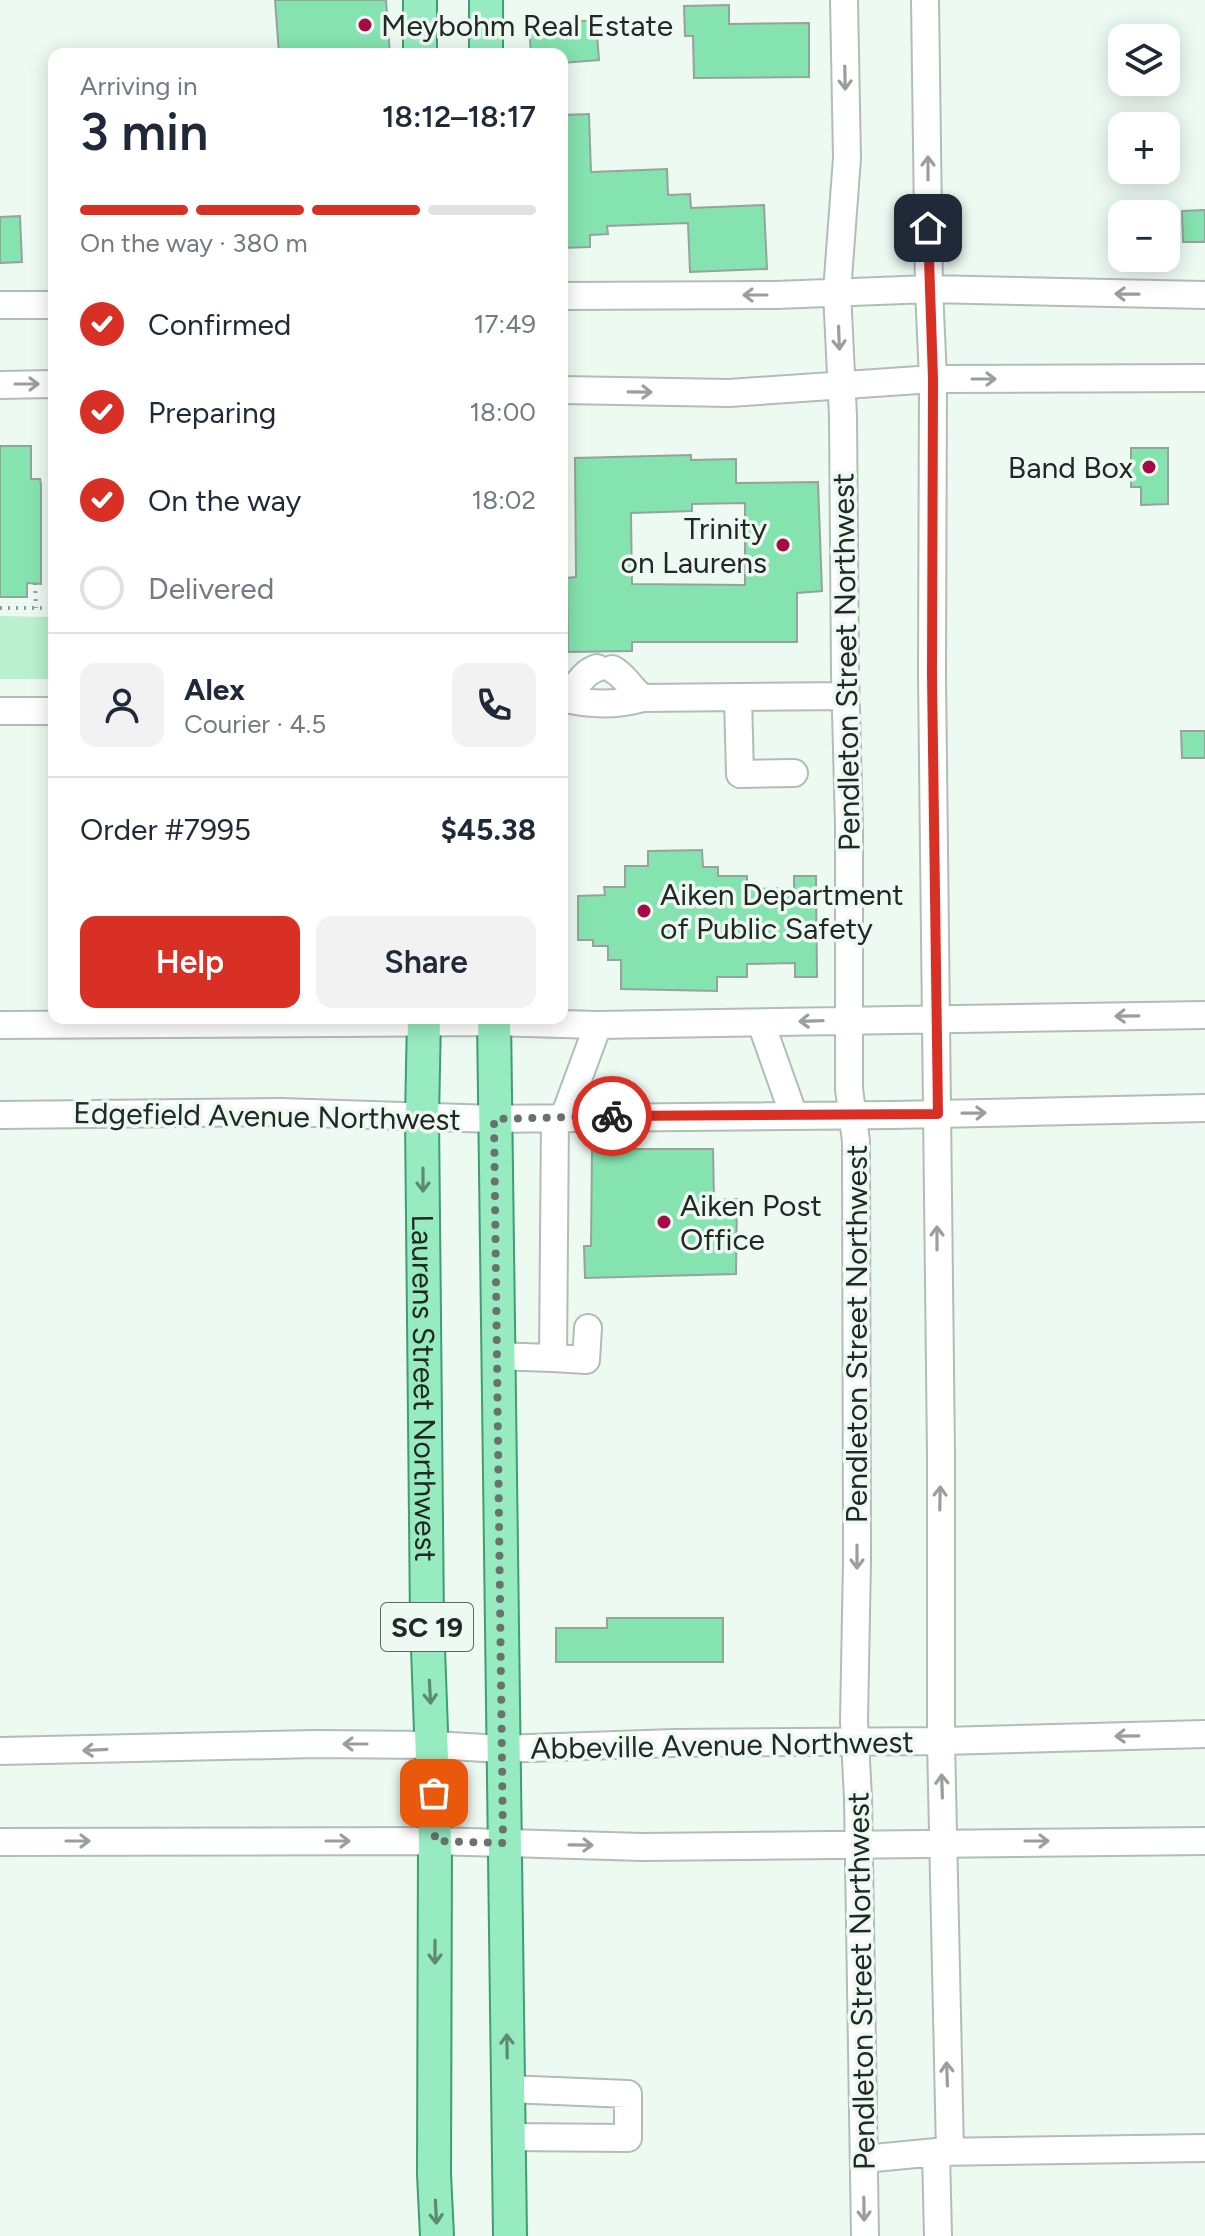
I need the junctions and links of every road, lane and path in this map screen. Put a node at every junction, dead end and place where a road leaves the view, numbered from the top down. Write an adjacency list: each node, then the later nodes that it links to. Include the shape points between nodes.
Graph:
1 (420, 0): 5 (main road)
2 (486, 0): 6 (main road)
3 (844, 0): 8 (street, Pendleton Street Northwest, one-way to 8, via 847,158)
4 (925, 0): 7 (street, one-way to 4)
5 (420, 48)
6 (486, 48)
7 (929, 289): 8 (street); 9 (street, one-way to 7); 14 (street)
8 (837, 292): 10 (street, one-way to 10); 16 (street, Pendleton Street Northwest, one-way to 16)
9 (1205, 295)
10 (568, 296)
11 (0, 305): 12 (street)
12 (48, 305)
13 (1205, 378): 14 (street, one-way to 13)
14 (933, 379): 16 (street); 32 (street)
15 (48, 384): 17 (street, one-way to 15)
16 (841, 384): 18 (street, one-way to 16, via 729,393); 24 (street, Pendleton Street Northwest)
17 (0, 385)
18 (568, 390)
19 (35, 583): 21 (path)
20 (0, 608): 21 (path)
21 (36, 608): 22 (path)
22 (48, 608)
23 (568, 695): 26 (street, via 584,675 605,668 623,674)
24 (845, 696): 25 (street); 33 (street, Pendleton Street Northwest)
25 (738, 697): 26 (street); 30 (street, via 740,774)
26 (643, 698): 27 (street, via 624,704)
27 (568, 700)
28 (0, 711): 29 (street)
29 (48, 711)
30 (794, 773)
31 (1205, 1015): 32 (street, one-way to 32)
32 (936, 1018): 33 (street); 42 (street)
33 (848, 1020): 34 (street, one-way to 34); 44 (street, Pendleton Street Northwest)
34 (761, 1023): 40 (street); 45 (street)
35 (106, 1024): 39 (street)
36 (424, 1024): 47 (main road, Laurens Street Northwest / SC 19)
37 (494, 1024): 48 (main road, SC 19)
38 (568, 1024): 40 (street)
39 (0, 1025)
40 (598, 1025): 46 (street)
41 (1205, 1108): 42 (street, Edgefield Avenue Northwest, one-way to 41)
42 (938, 1114): 44 (street, Edgefield Avenue Northwest); 53 (street, one-way to 42)
43 (0, 1115): 47 (street, Edgefield Avenue Northwest, via 280,1112)
44 (853, 1115): 45 (street, Edgefield Avenue Northwest); 54 (street, Pendleton Street Northwest, one-way to 54)
45 (794, 1116): 46 (street, Edgefield Avenue Northwest)
46 (559, 1117): 48 (street, Edgefield Avenue Northwest); 51 (street)
47 (422, 1118): 48 (street, Edgefield Avenue Northwest); 55 (main road, Laurens Street Northwest / SC 19, one-way to 55)
48 (494, 1119): 50 (main road, SC 19)
49 (588, 1328): 51 (street, via 586,1360)
50 (497, 1356): 51 (street); 56 (main road, SC 19)
51 (553, 1358)
52 (1205, 1734): 53 (street, Abbeville Avenue Northwest, one-way to 53)
53 (941, 1741): 54 (street, Abbeville Avenue Northwest); 61 (street, one-way to 53)
54 (855, 1742): 56 (street, Abbeville Avenue Northwest); 63 (street, Pendleton Street Northwest)
55 (433, 1745): 56 (street, Abbeville Avenue Northwest); 57 (street, Abbeville Avenue Northwest, one-way to 57); 58 (main road, Laurens Street Northwest / SC 19)
56 (502, 1749): 62 (main road, SC 19)
57 (0, 1751)
58 (435, 1841): 60 (street, one-way to 58); 62 (street); 69 (main road, Laurens Street Northwest / SC 19, one-way to 69)
59 (1205, 1841): 61 (street, one-way to 59)
60 (0, 1842)
61 (945, 1842): 63 (street); 67 (street, one-way to 61)
62 (503, 1843): 63 (street, one-way to 63); 64 (main road, SC 19, one-way to 62)
63 (858, 1844): 68 (street, Pendleton Street Northwest)
64 (507, 2089): 65 (main road, SC 19); 65 (street, via 628,2094 628,2138)
65 (508, 2137): 70 (main road, SC 19)
66 (1205, 2148): 67 (street)
67 (943, 2152): 68 (street); 72 (street)
68 (864, 2159): 71 (street, Pendleton Street Northwest, one-way to 71)
69 (437, 2236)
70 (510, 2236)
71 (865, 2236)
72 (938, 2236)

